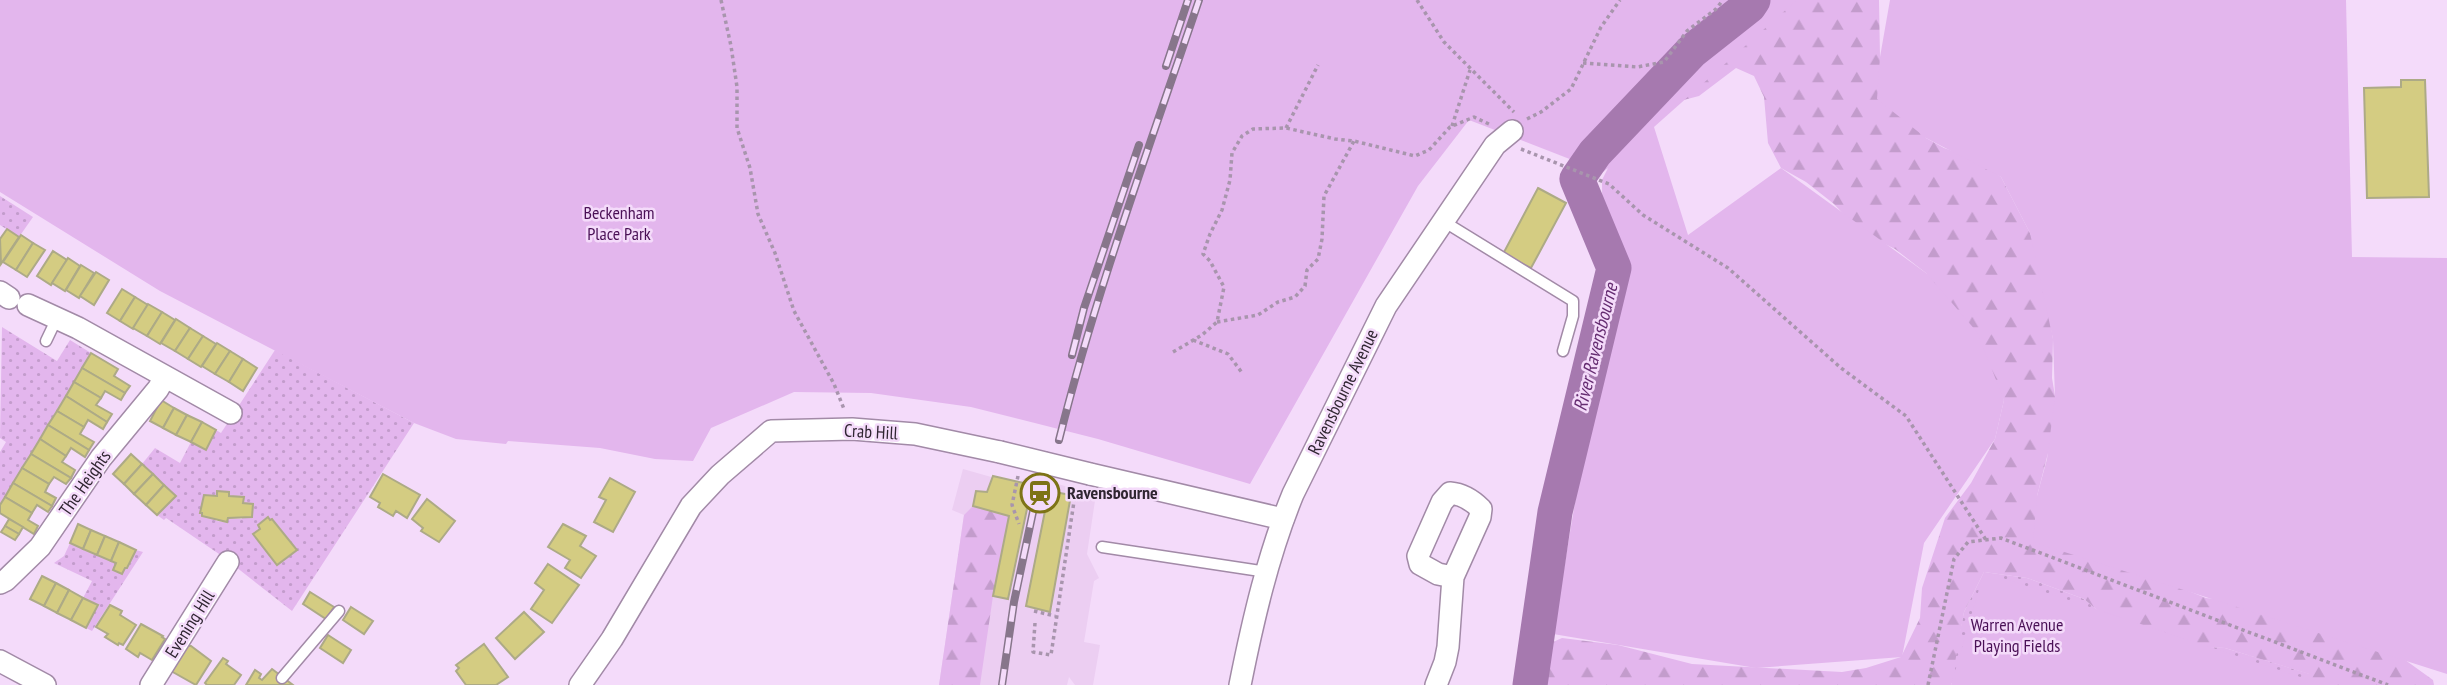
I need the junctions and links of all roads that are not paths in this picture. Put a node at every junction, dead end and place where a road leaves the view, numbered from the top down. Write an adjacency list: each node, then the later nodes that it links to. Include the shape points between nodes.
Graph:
1 (1506, 130): 2 (street, Ravensbourne Avenue)
2 (1443, 221): 6 (lane, via 1573,301); 9 (street, Ravensbourne Avenue, via 1386,306)
3 (12, 298): 4 (street)
4 (57, 318): 5 (lane); 7 (street)
5 (46, 341)
6 (1563, 351)
7 (165, 377): 8 (street); 14 (street, The Heights, via 101,458 40,547)
8 (231, 413)
9 (1283, 519): 12 (street, Ravensbourne Avenue); 20 (street, Crab Hill, bridge, via 915,434 852,429 771,431 691,506)
10 (1102, 547): 12 (lane)
11 (228, 562): 19 (street, Evening Hill)
12 (1267, 572): 21 (street, Ravensbourne Avenue)
13 (1453, 576): 22 (street, via 1448,647)
14 (0, 583)
15 (339, 611): 17 (lane)
16 (0, 661): 18 (street)
17 (282, 678)
18 (31, 682)
19 (151, 685)
20 (580, 685)
21 (1240, 685)
22 (1436, 685)

